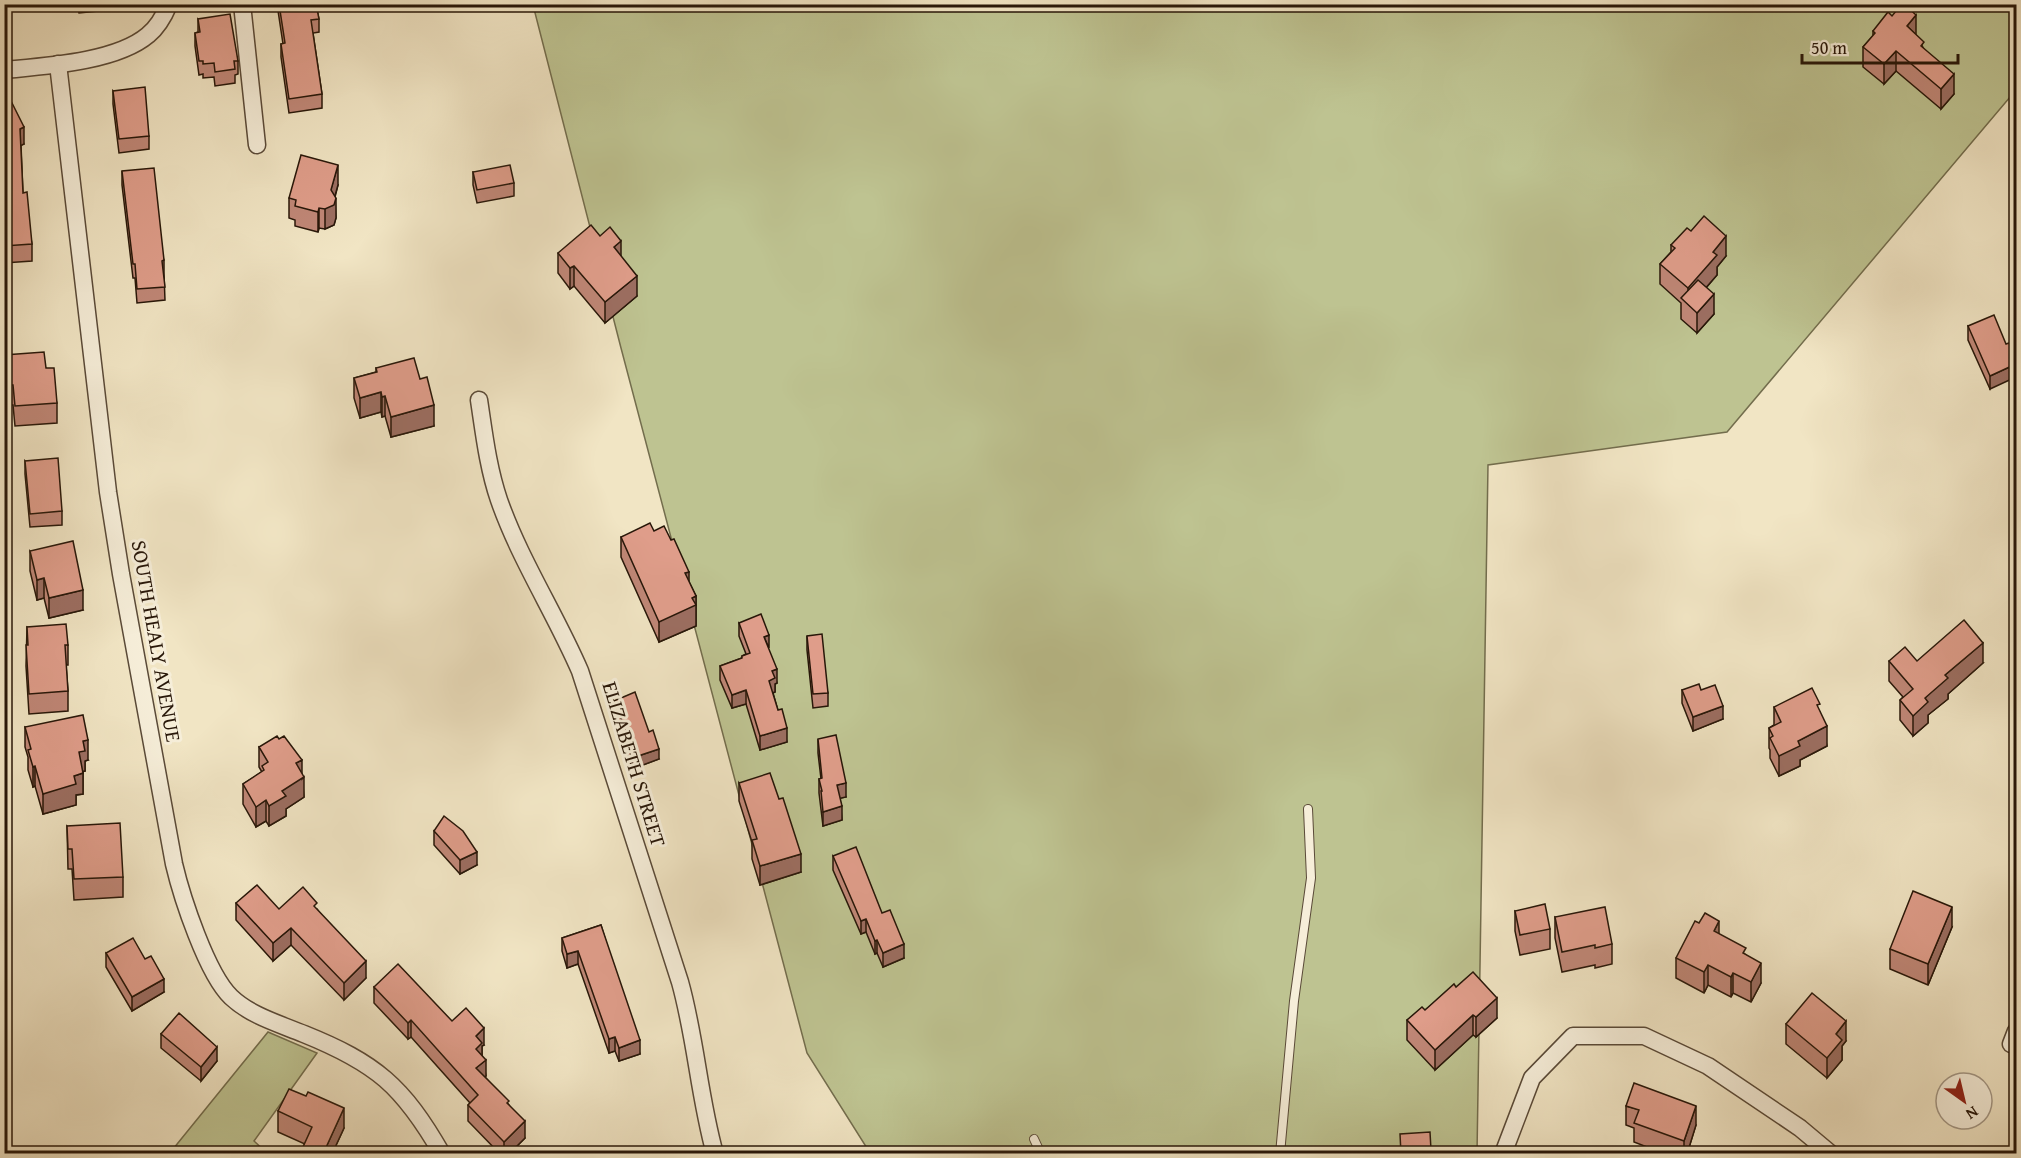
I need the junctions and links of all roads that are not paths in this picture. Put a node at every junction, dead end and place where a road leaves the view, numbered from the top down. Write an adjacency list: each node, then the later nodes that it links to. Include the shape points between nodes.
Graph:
1 (169, 4): 3 (street, via 158,25 138,42 98,57)
2 (242, 4): 5 (street)
3 (58, 64): 4 (street); 9 (street, SOUTH HEALY AVENUE, via 112,521 174,864 185,904 212,970 232,998 269,1020 334,1046 373,1068 403,1096)
4 (4, 70)
5 (257, 145)
6 (479, 400): 10 (street, ELIZABETH STREET, via 498,498 580,670 680,982)
7 (1308, 809): 12 (lane, via 1311,878 1294,1000)
8 (1034, 1139): 11 (lane)
9 (442, 1154)
10 (715, 1154)
11 (1041, 1154)
12 (1280, 1154)
13 (1503, 1154): 14 (street, via 1532,1078 1573,1036 1644,1036 1708,1066 1800,1128)
14 (1831, 1154)

